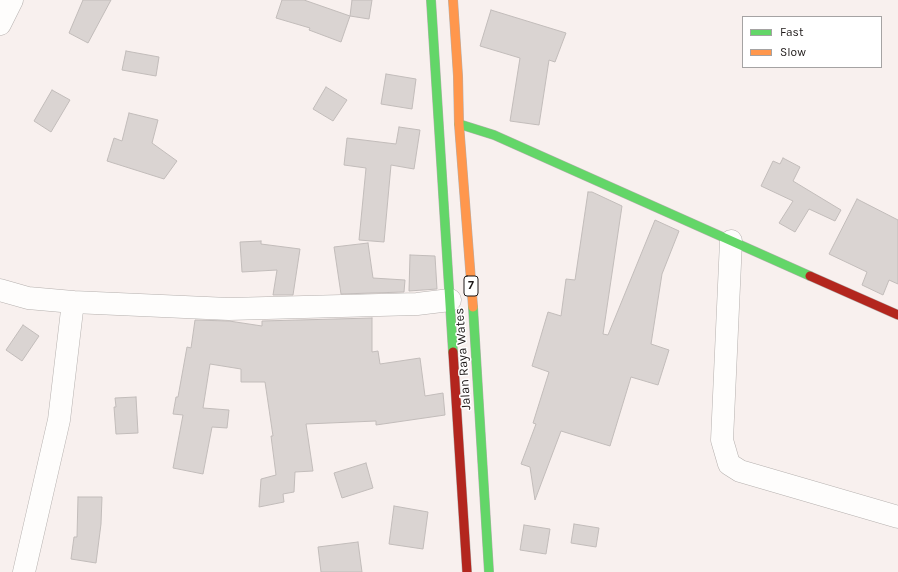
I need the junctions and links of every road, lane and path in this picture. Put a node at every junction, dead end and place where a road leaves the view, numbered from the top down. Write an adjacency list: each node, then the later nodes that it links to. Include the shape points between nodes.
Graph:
1 (12, 0): 4 (street)
2 (431, 0): 8 (main road, Jalan Raya Wates)
3 (453, 0): 5 (main road, Jalan Raya Wates / 7)
4 (0, 24)
5 (459, 124): 6 (main road, via 494,135); 14 (main road, Jalan Raya Wates / 7)
6 (731, 240): 10 (main road); 11 (street, via 722,440 729,464 740,471)
7 (0, 290): 9 (street, via 28,298)
8 (450, 300): 9 (street, via 417,304 229,309); 13 (main road, Jalan Raya Wates)
9 (73, 302): 12 (street, via 59,420)
10 (898, 315)
11 (898, 517)
12 (24, 572)
13 (467, 572)
14 (489, 572)

